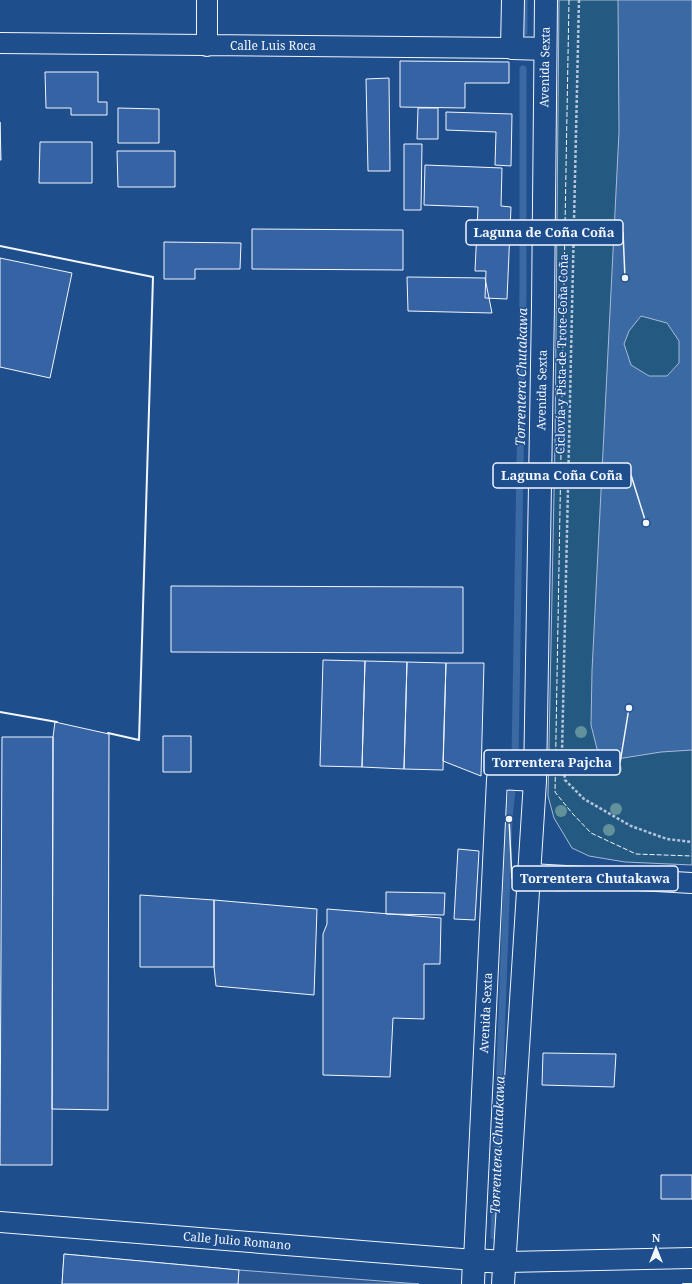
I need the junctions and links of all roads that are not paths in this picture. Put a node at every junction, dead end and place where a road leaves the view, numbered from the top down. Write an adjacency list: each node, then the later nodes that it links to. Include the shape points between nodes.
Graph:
1 (207, 0): 5 (street)
2 (513, 0): 6 (main road)
3 (546, 0): 7 (main road, Avenida Sexta)
4 (0, 43): 5 (street, Calle Luis Roca)
5 (207, 46): 6 (street, Calle Luis Roca)
6 (512, 48): 7 (main road, Calle Luis Roca)
7 (545, 49): 8 (main road, Avenida Sexta, via 544,306)
8 (532, 781): 9 (main road, Avenida Sexta); 13 (street, Avenida Sexta, via 497,779)
9 (530, 874): 10 (street); 14 (main road, Avenida Sexta)
10 (692, 883)
11 (0, 1222): 13 (street, Calle Julio Romano)
12 (692, 1258): 14 (street)
13 (474, 1260): 14 (main road); 15 (main road, Avenida Sexta)
14 (504, 1262): 16 (main road, Avenida Sexta)
15 (473, 1284)
16 (503, 1284)

